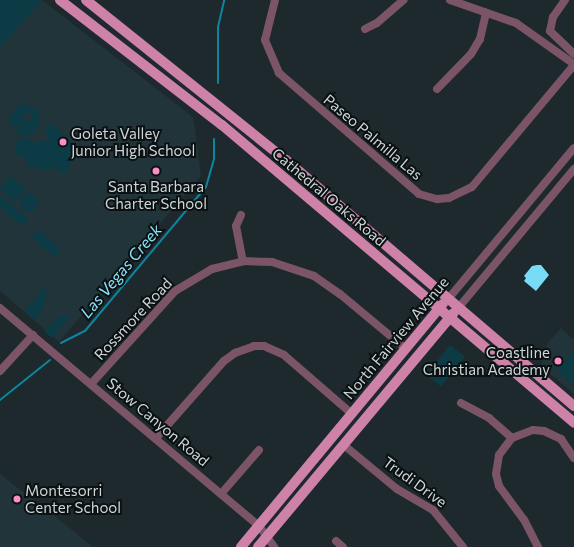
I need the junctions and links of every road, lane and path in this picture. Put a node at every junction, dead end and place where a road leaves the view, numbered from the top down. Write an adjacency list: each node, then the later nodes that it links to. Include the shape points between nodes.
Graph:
1 (60, 0): 19 (main road, Cathedral Oaks Road, via 211,116)
2 (86, 0): 16 (main road, Cathedral Oaks Road, via 286,160)
3 (275, 0): 10 (street, Paseo Palmilla Las, via 265,40 279,73 419,194 437,199 449,198 472,188)
4 (404, 0): 8 (street, via 377,24)
5 (450, 0): 7 (street)
6 (566, 0): 9 (street, via 553,17 550,31)
7 (486, 13): 10 (street, via 527,29); 11 (street, via 480,39 471,54)
8 (365, 29)
9 (574, 54)
10 (574, 65)
11 (437, 89)
12 (574, 148): 16 (street, North Fairview Avenue)
13 (574, 170): 17 (street, North Fairview Avenue)
14 (241, 215): 15 (street, via 236,226)
15 (243, 261): 22 (street, Rossmore Road, via 272,262 314,276 340,294); 24 (street, Rossmore Road, via 212,269 175,291)
16 (449, 298): 17 (main road, Cathedral Oaks Road); 19 (main road, North Fairview Avenue)
17 (459, 307): 20 (main road, North Fairview Avenue); 26 (main road, Cathedral Oaks Road)
18 (0, 308): 21 (street, Stow Canyon Road)
19 (440, 309): 20 (main road, Cathedral Oaks Road); 22 (main road, North Fairview Avenue)
20 (450, 318): 28 (main road, Cathedral Oaks Road); 31 (main road, North Fairview Avenue)
21 (33, 335): 23 (street); 24 (street, Stow Canyon Road)
22 (406, 349): 27 (main road, North Fairview Avenue)
23 (0, 371)
24 (91, 384): 29 (street, Stow Canyon Road)
25 (461, 403): 30 (street, via 489,418)
26 (574, 406)
27 (352, 414): 29 (street, via 284,354 264,346 254,346 234,352 224,361); 35 (main road, North Fairview Avenue)
28 (574, 422)
29 (156, 438): 34 (street, Stow Canyon Road)
30 (512, 438): 33 (street, via 528,431 544,431 561,439); 43 (street, via 499,455 496,474 499,486 524,520)
31 (345, 446): 36 (main road, North Fairview Avenue); 42 (street, Trudi Drive, via 397,489 433,510)
32 (259, 450): 34 (street)
33 (574, 458)
34 (221, 494): 35 (street, Stow Canyon Road)
35 (259, 526): 36 (street, Stow Canyon Road); 38 (main road, North Fairview Avenue)
36 (268, 535): 39 (main road, North Fairview Avenue); 40 (street, Stow Canyon Road)
37 (336, 541): 41 (street)
38 (241, 547)
39 (258, 547)
40 (274, 547)
41 (343, 547)
42 (463, 547)
43 (538, 547)

